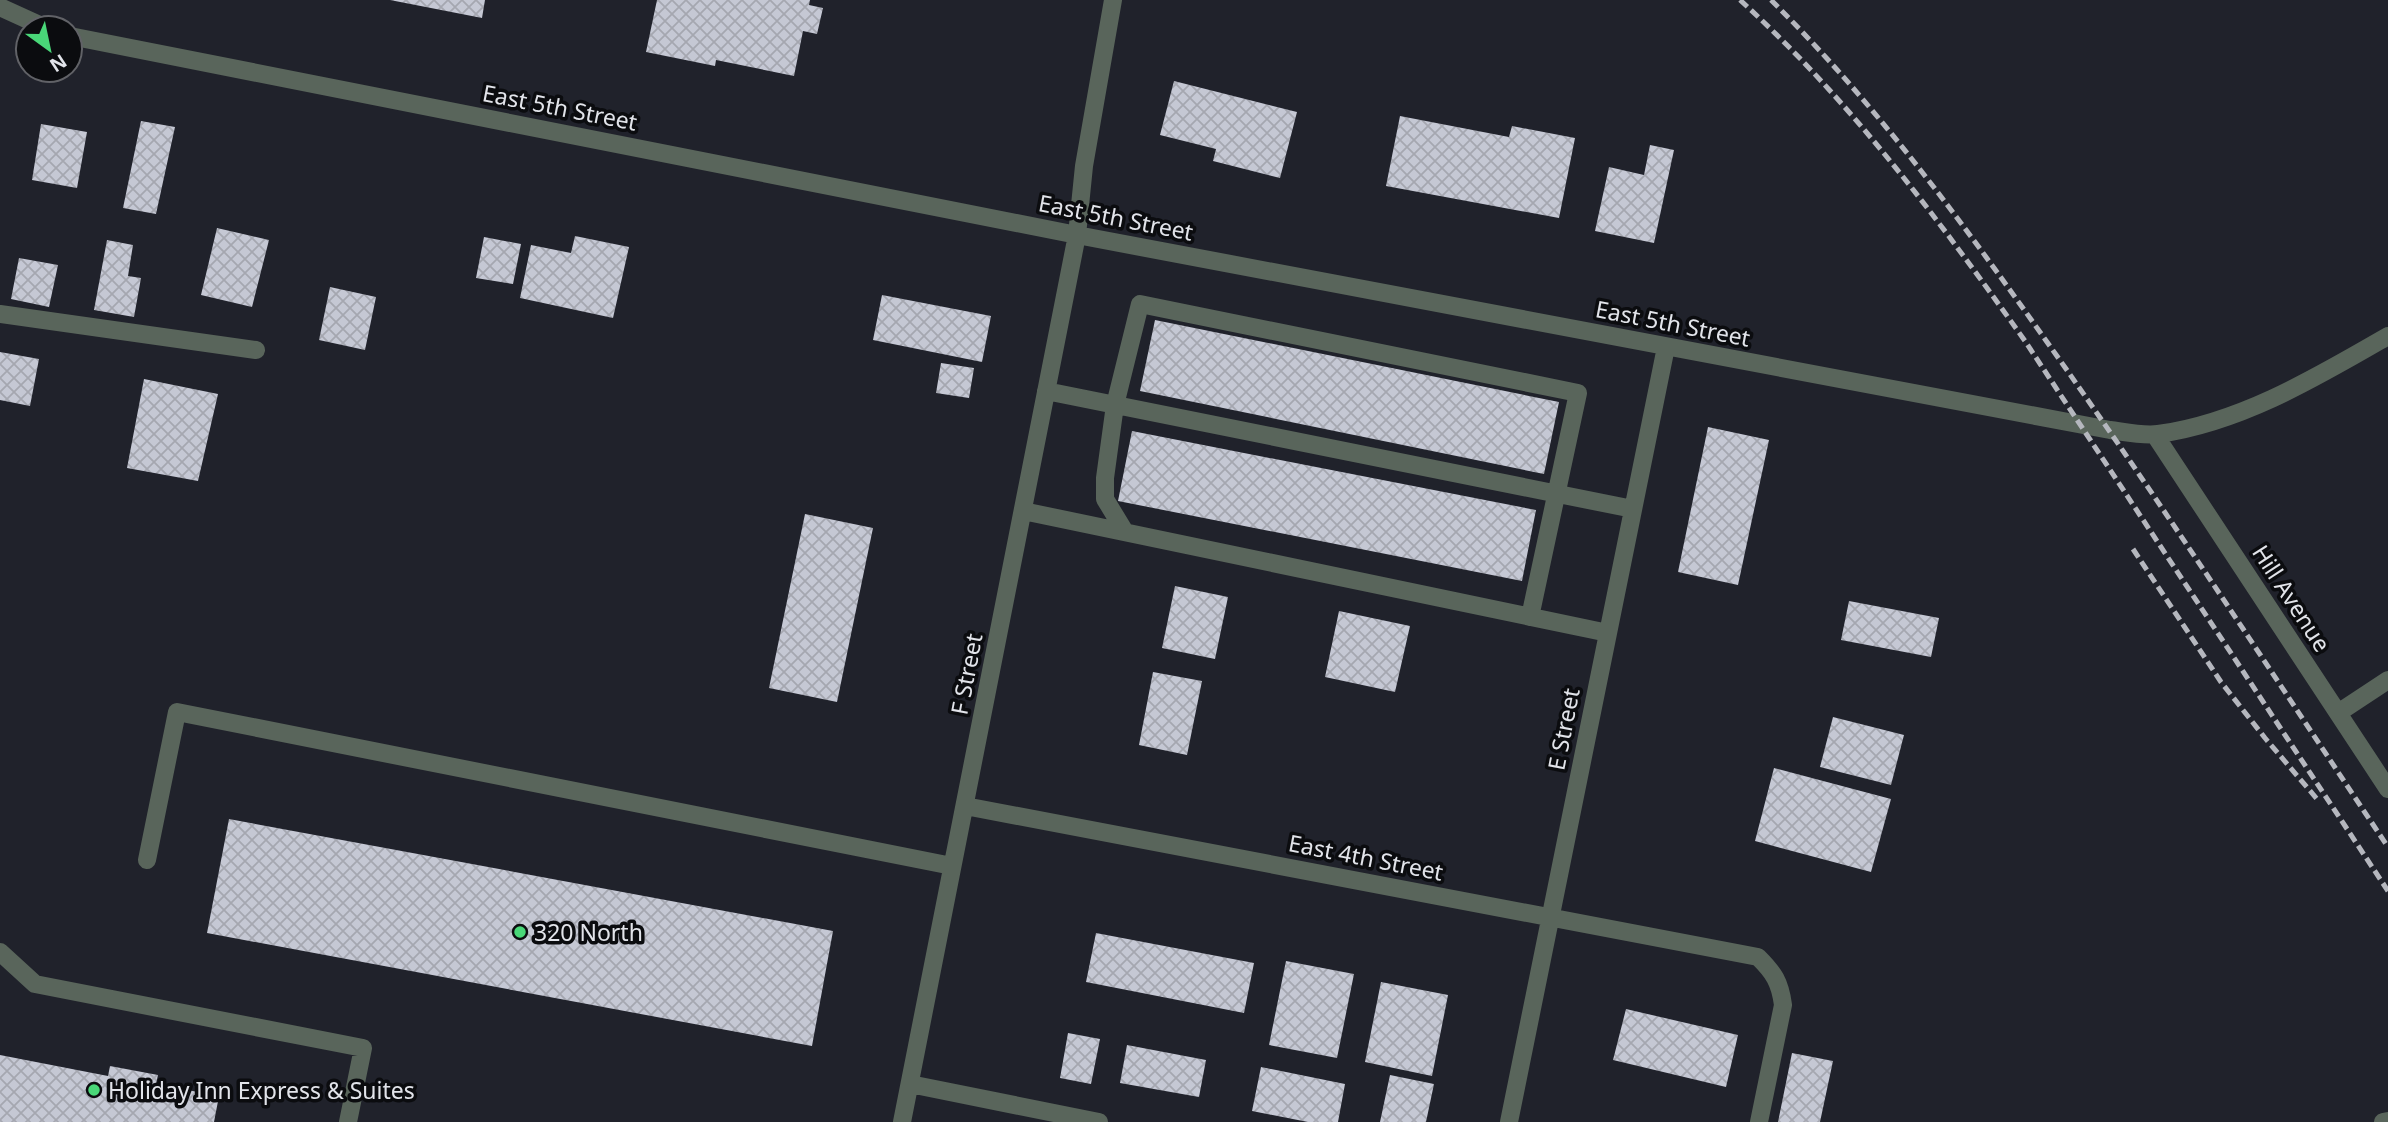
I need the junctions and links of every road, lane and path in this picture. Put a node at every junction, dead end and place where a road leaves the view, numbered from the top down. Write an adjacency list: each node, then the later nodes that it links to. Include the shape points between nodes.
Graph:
1 (1113, 0): 3 (street, F Street, via 1084,166)
2 (84, 39): 3 (street, East 5th Street)
3 (1077, 235): 6 (street, East 5th Street); 8 (street, F Street)
4 (0, 314): 7 (street)
5 (2388, 336): 10 (street, via 2256,405)
6 (1666, 347): 10 (street, East 5th Street, via 2078,425); 12 (street, E Street)
7 (256, 350)
8 (1046, 391): 9 (street); 13 (street, F Street)
9 (1115, 405): 11 (street); 11 (street, via 1140,304 1578,393); 14 (street, via 1105,499)
10 (2155, 435): 18 (street, Hill Avenue)
11 (1556, 494): 12 (street); 15 (street)
12 (1633, 509): 16 (street, E Street)
13 (1023, 511): 14 (street); 20 (street, F Street)
14 (1125, 532): 15 (street)
15 (1530, 617): 16 (street)
16 (1608, 633): 23 (street, E Street)
17 (2388, 680): 18 (street)
18 (2338, 713): 19 (street, Hill Avenue)
19 (2388, 789)
20 (965, 806): 22 (street, F Street); 23 (street, East 4th Street)
21 (147, 860): 22 (street, via 177,712)
22 (953, 866): 25 (street, F Street)
23 (1550, 918): 29 (street, E Street); 30 (street, East 4th Street, via 1758,957 1781,987 1783,1005)
24 (0, 952): 26 (street, via 35,984 363,1048)
25 (910, 1084): 27 (street, F Street); 28 (street)
26 (348, 1122)
27 (902, 1122)
28 (1099, 1122)
29 (1509, 1122)
30 (1759, 1122)

